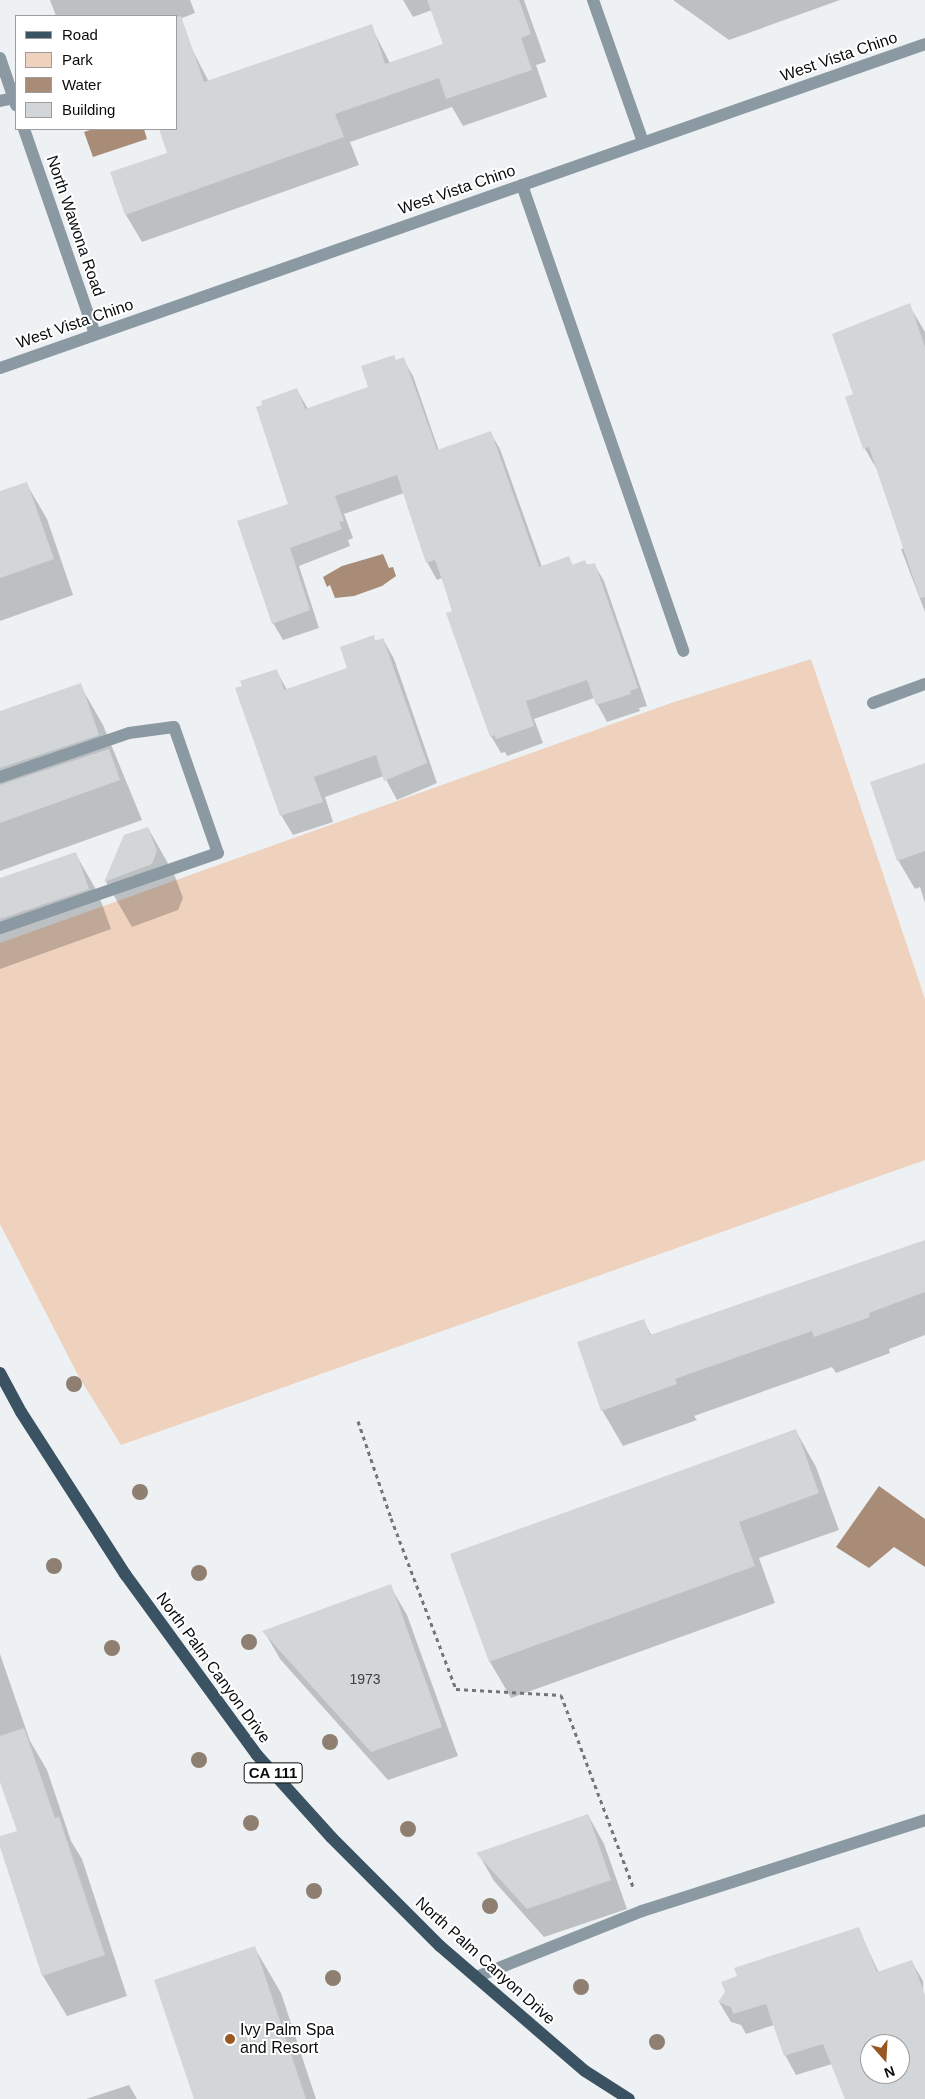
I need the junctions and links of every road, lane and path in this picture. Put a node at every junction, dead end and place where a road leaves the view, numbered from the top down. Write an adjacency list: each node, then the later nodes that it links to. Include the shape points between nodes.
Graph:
1 (593, 0): 7 (street)
2 (924, 47): 7 (street, West Vista Chino)
3 (0, 58): 5 (street)
4 (0, 101): 5 (street)
5 (15, 101)
6 (24, 130): 9 (street, North Wawona Road)
7 (643, 142): 8 (street, West Vista Chino)
8 (522, 185): 9 (street, West Vista Chino); 11 (street)
9 (95, 334): 10 (street, West Vista Chino)
10 (0, 368)
11 (683, 651)
12 (925, 684): 13 (street)
13 (873, 702)
14 (0, 777): 15 (street, via 129,733 174,728 218,853)
15 (0, 928)
16 (0, 1373): 20 (main road, North Palm Canyon Drive / CA 111, via 21,1412 126,1574 256,1755 331,1837 440,1946)
17 (358, 1421): 19 (path, via 456,1690 561,1696)
18 (925, 1820): 19 (street)
19 (642, 1911): 20 (street)
20 (476, 1977): 21 (main road, North Palm Canyon Drive / CA 111, via 585,2071)
21 (629, 2099)

